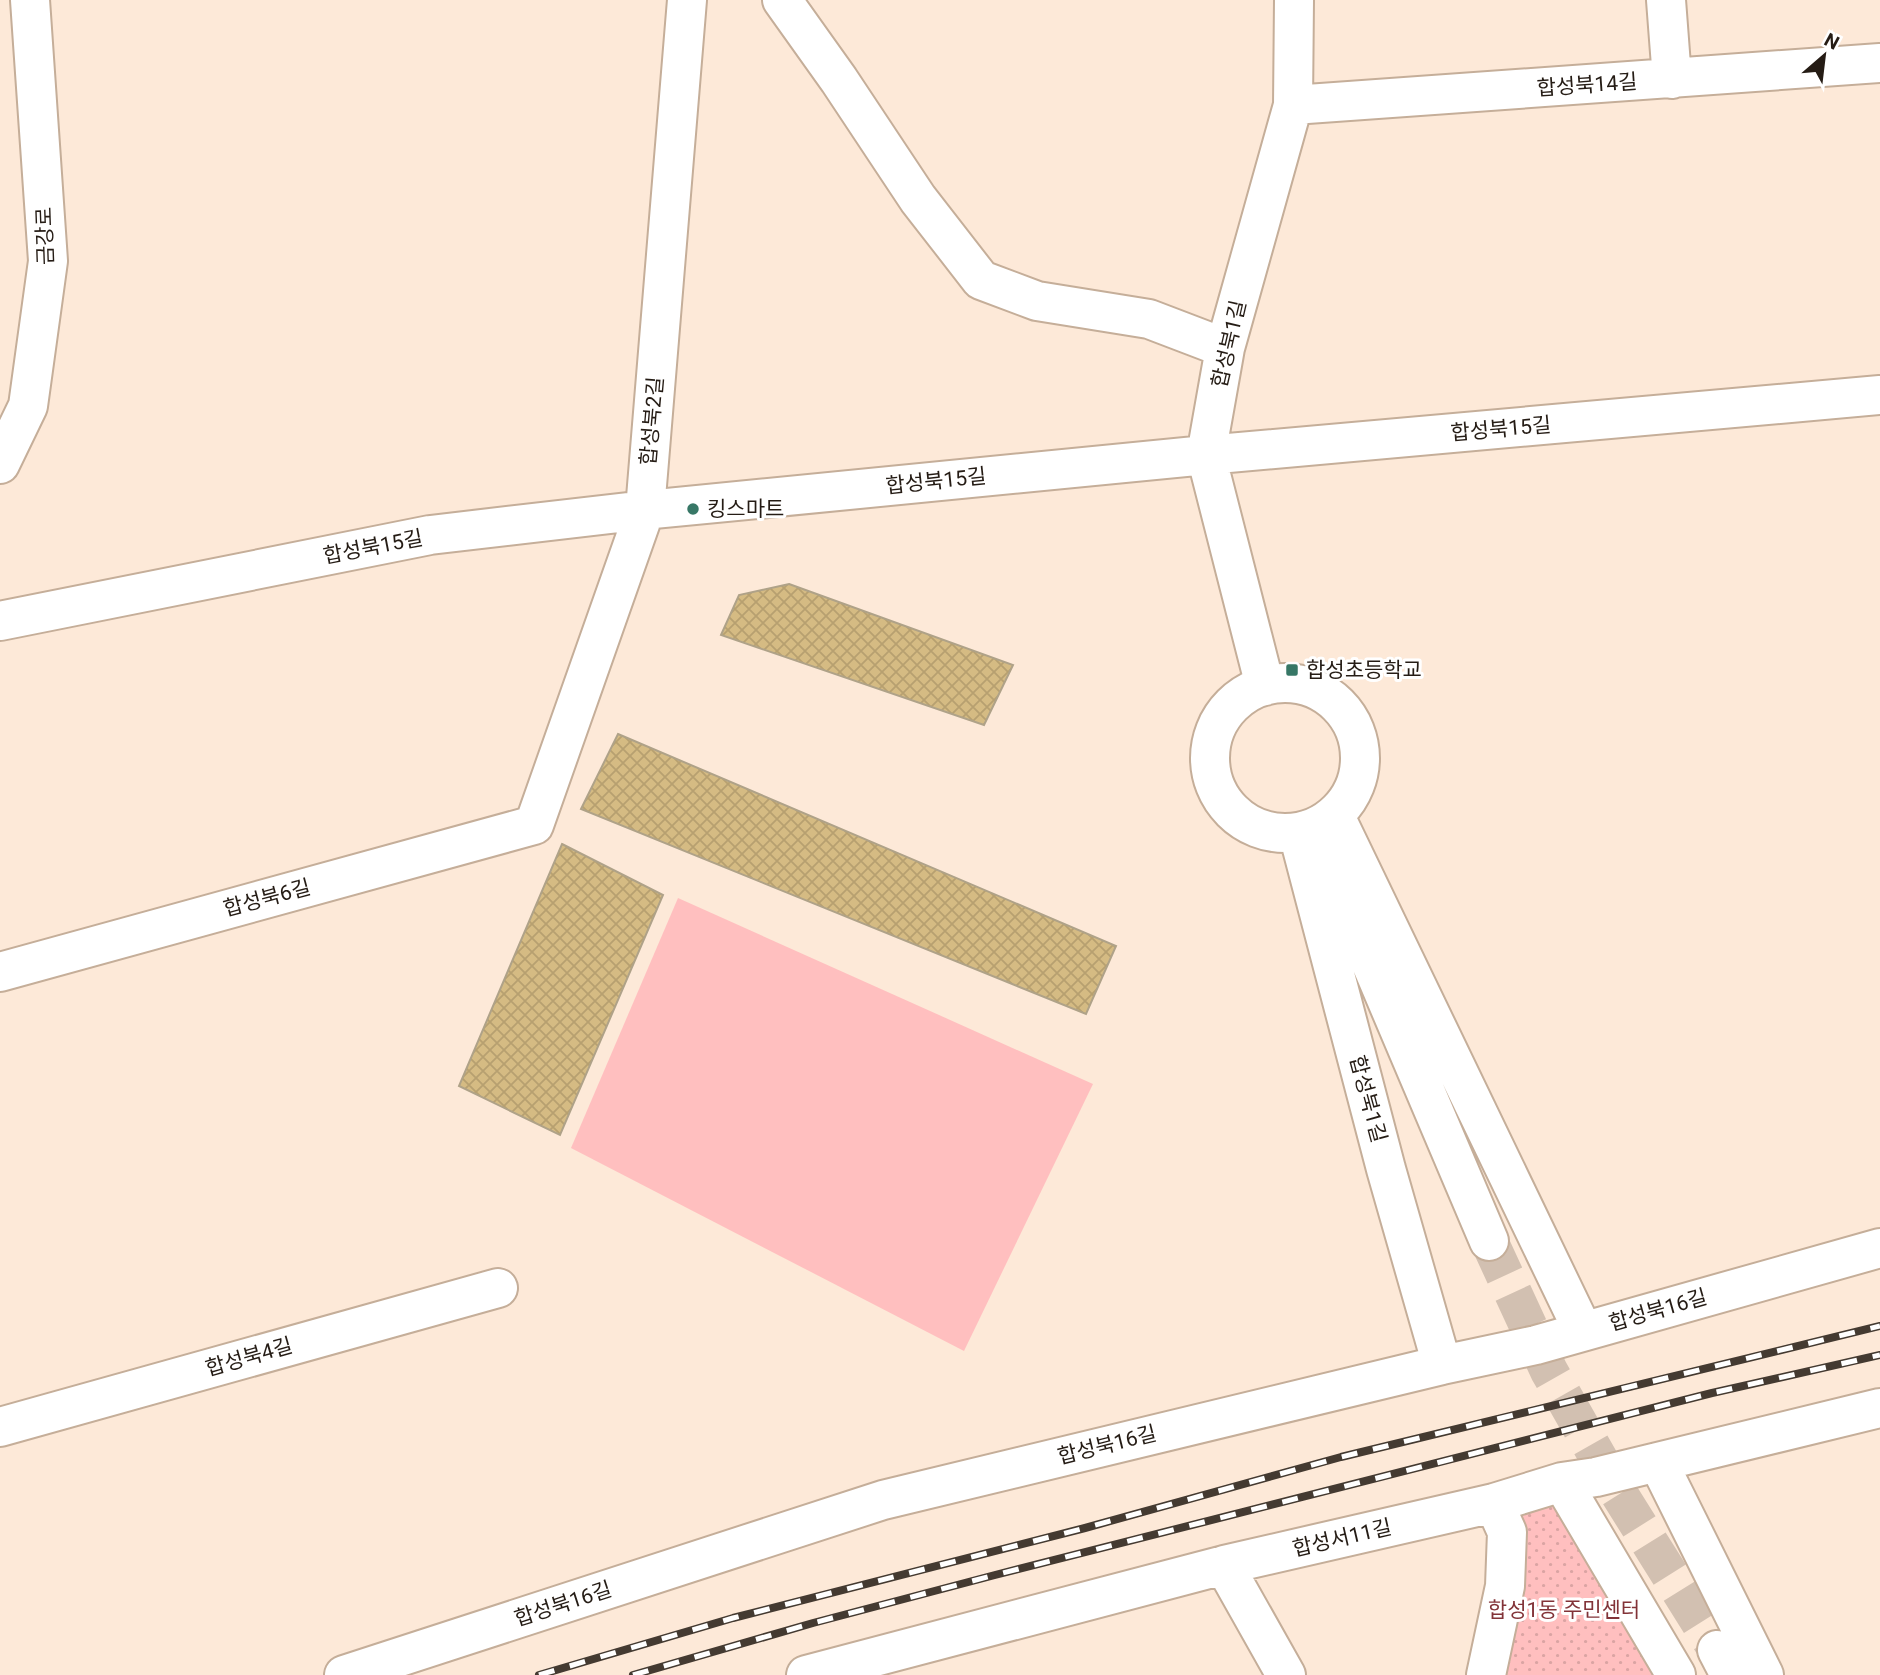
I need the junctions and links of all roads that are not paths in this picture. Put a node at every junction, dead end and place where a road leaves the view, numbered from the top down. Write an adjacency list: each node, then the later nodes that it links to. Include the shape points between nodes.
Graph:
1 (30, 0): 12 (street, 금강로, via 48,261 28,406)
2 (687, 0): 13 (street, 합성북2길)
3 (782, 0): 9 (street, via 918,199 981,280 1037,301 1149,319)
4 (1294, 0): 8 (street, 합성북1길)
5 (1666, 0): 7 (street)
6 (1880, 63): 7 (street, 합성북14길)
7 (1672, 79): 8 (street, 합성북14길)
8 (1293, 105): 9 (street, 합성북1길)
9 (1225, 348): 11 (street, 합성북1길)
10 (1880, 395): 11 (street, 합성북15길)
11 (1206, 455): 13 (street, 합성북15길); 15 (street, 합성북1길)
12 (0, 464)
13 (645, 510): 14 (street, 합성북15길, via 430,535); 16 (street, 합성북2길)
14 (0, 621)
15 (1265, 686): 17 (street, via 1303,684 1326,695 1346,712 1358,736 1361,762 1355,788); 17 (street, via 1230,706 1217,725 1210,748 1211,772 1219,794 1254,826 1276,833)
16 (534, 825): 18 (street, 합성북6길)
17 (1315, 825): 19 (street); 22 (street); 23 (street, 합성북1길, via 1386,1168)
18 (0, 972)
19 (1489, 1241)
20 (1880, 1248): 22 (street, 합성북16길)
21 (498, 1288): 25 (street, 합성북4길)
22 (1583, 1331): 23 (street, 합성북16길)
23 (1441, 1365): 30 (street, 합성북16길, via 883,1500)
24 (1880, 1408): 26 (street, 합성서11길)
25 (0, 1427)
26 (1658, 1462): 27 (street, 합성서11길); 35 (street)
27 (1562, 1482): 28 (street, 합성서11길); 34 (street)
28 (1494, 1503): 29 (street, 합성서11길); 33 (street, via 1507,1531 1507,1545 1505,1586)
29 (1224, 1565): 31 (street, 합성서11길); 32 (street)
30 (344, 1675)
31 (806, 1675)
32 (1286, 1675)
33 (1486, 1675)
34 (1676, 1675)
35 (1764, 1675)

